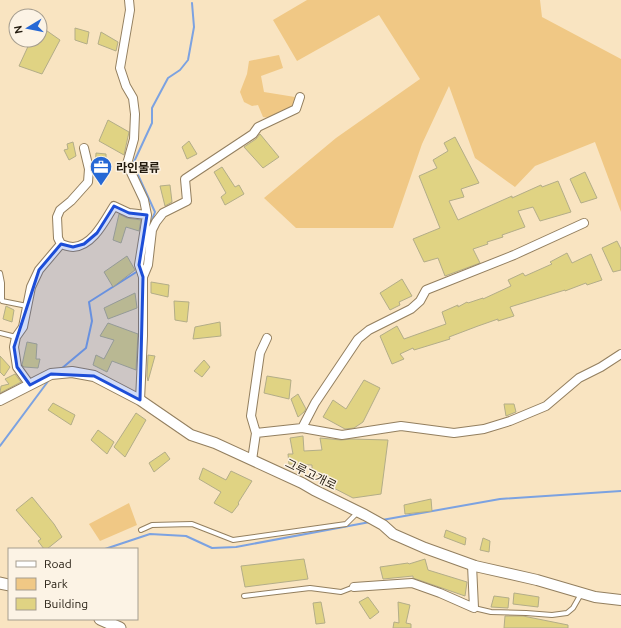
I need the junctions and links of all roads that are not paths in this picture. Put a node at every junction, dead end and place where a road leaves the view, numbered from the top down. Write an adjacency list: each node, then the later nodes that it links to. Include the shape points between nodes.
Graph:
1 (129, 0): 4 (street, via 130,10 120,68 133,98 135,114 134,139 128,164 144,200)
2 (300, 97): 8 (street, via 296,109 258,127 253,134 185,178 187,201 164,213 156,222 152,230 148,265)
3 (84, 148): 6 (street, via 89,168 88,182 60,210)
4 (147, 214): 6 (street, via 129,213 114,206 97,233 84,244 73,247); 8 (street, via 139,265)
5 (584, 223): 17 (street, via 514,255 426,290 420,301 411,309 369,330 358,339 315,403)
6 (60, 244): 9 (street, via 39,270 31,287)
7 (0, 273): 9 (lane, via 2,301)
8 (142, 275): 16 (street)
9 (28, 307): 11 (street, via 23,327)
10 (0, 333): 11 (lane)
11 (16, 337): 14 (street, via 14,347 17,367)
12 (266, 338): 18 (street, via 260,353 251,416)
13 (621, 354): 17 (street, via 578,378 546,406 484,429 454,433 401,426 342,435)
14 (30, 385): 15 (street, 그루고개로); 16 (street, 그루고개로, via 51,374 72,372 94,376)
15 (0, 400)
16 (140, 400): 19 (street, 그루고개로, via 191,435)
17 (302, 428): 18 (street)
18 (256, 433): 19 (street)
19 (252, 460): 20 (street, 그루고개로)
20 (362, 513): 21 (lane, via 346,524 234,540 192,524 152,525); 22 (street, 그루고개로, via 393,534)
21 (141, 530)
22 (472, 564): 24 (street, 그루고개로); 27 (street)
23 (354, 587): 25 (lane, via 342,592 310,588); 27 (street, via 412,583)
24 (582, 593): 26 (street, 그루고개로); 27 (lane, via 567,613 552,615 490,612)
25 (244, 596)
26 (621, 600)
27 (474, 608)
28 (102, 620): 29 (main road)
29 (120, 628)

